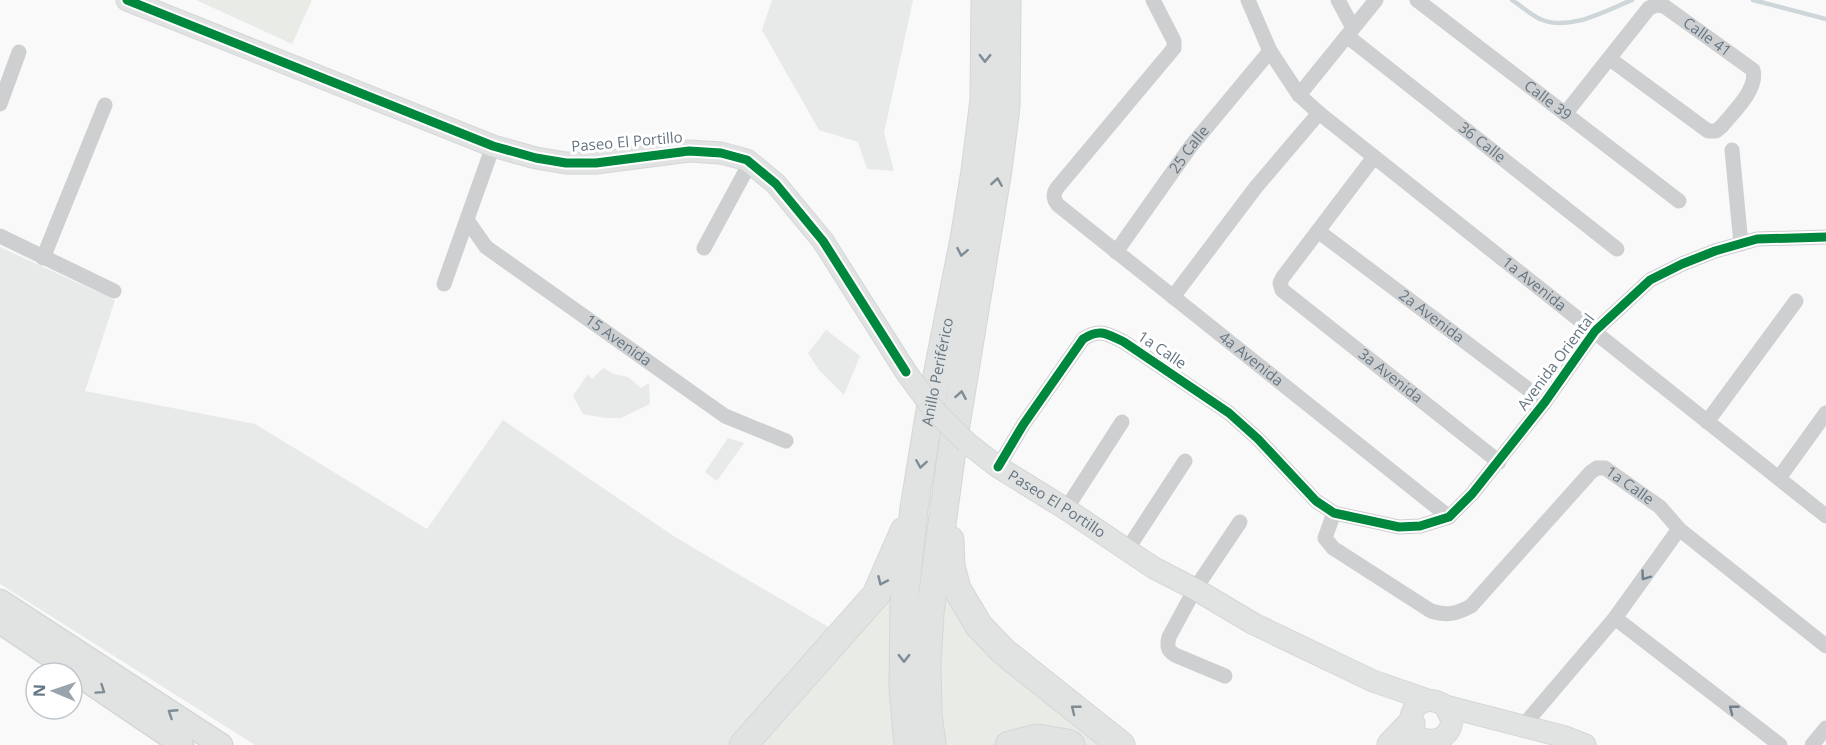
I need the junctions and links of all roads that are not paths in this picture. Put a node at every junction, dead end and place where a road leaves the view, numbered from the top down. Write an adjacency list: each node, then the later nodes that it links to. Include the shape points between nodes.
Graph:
1 (127, 0): 18 (main road, Paseo El Portillo)
2 (985, 0): 47 (highway, Anillo Periférico, one-way to 47, via 984,100 975,171)
3 (1007, 0): 46 (highway, Anillo Periférico, one-way to 3, via 1006,107)
4 (1152, 0): 30 (street, 4a Avenida, via 1174,48 1054,192 1054,200)
5 (1248, 0): 11 (street, 1a Avenida)
6 (1338, 0): 9 (street)
7 (1376, 0): 9 (street)
8 (1417, 0): 17 (street, Calle 39)
9 (1350, 32): 13 (street); 29 (street, 36 Calle)
10 (19, 51): 14 (street)
11 (1270, 51): 13 (street, 1a Avenida); 30 (street, 25 Calle, via 1191,146)
12 (1610, 59): 12 (street, Calle 41, via 1649,9 1657,5 1664,6 1754,70 1755,78 1716,131 1708,131); 17 (street, Calle 41)
13 (1299, 95): 16 (street, 1a Avenida)
14 (0, 104)
15 (105, 105): 31 (street)
16 (1319, 113): 20 (street, 1a Avenida); 34 (street, via 1256,187)
17 (1565, 114): 22 (street, Calle 39)
18 (493, 146): 21 (main road, Paseo El Portillo, via 567,163 689,151 721,153); 23 (street)
19 (1732, 150): 27 (street)
20 (1374, 157): 24 (street); 36 (street, 1a Avenida)
21 (750, 163): 28 (street); 44 (main road, Paseo El Portillo, bridge, via 776,183 823,241 933,409)
22 (1679, 201)
23 (467, 220): 32 (street); 41 (street, 15 Avenida, via 486,247 725,416)
24 (1318, 231): 37 (street, 2a Avenida); 43 (street, 3a Avenida, via 1283,278 1282,290)
25 (0, 236): 31 (street)
26 (1826, 237): 27 (street, Avenida Oriental, via 1756,239)
27 (1741, 244): 36 (street, Avenida Oriental, via 1682,264 1650,280)
28 (704, 248)
29 (1617, 249)
30 (1116, 252): 34 (street, 4a Avenida)
31 (44, 258): 33 (street)
32 (444, 284)
33 (114, 291)
34 (1173, 297): 51 (street, 4a Avenida)
35 (1797, 301): 40 (street)
36 (1595, 331): 37 (street, Avenida Oriental); 40 (street, 1a Avenida)
37 (1545, 402): 43 (street, Avenida Oriental)
38 (1826, 413): 45 (street)
39 (1122, 422): 48 (street)
40 (1707, 422): 45 (street, 1a Avenida)
41 (786, 441)
42 (1185, 460): 54 (street)
43 (1499, 462): 51 (street, Avenida Oriental)
44 (998, 467): 48 (main road, Paseo El Portillo); 49 (street, 1a Calle, via 1083,339 1093,332 1105,333 1229,413 1316,501)
45 (1779, 478): 50 (street, 1a Avenida)
46 (947, 483): 72 (highway, Anillo Periférico, via 927,663); 75 (highway, one-way to 46, via 1004,652 979,626 957,588 951,566)
47 (914, 508): 70 (highway, one-way to 70, via 876,595); 71 (highway, Anillo Periférico, one-way to 71, via 904,603 903,688)
48 (1066, 509): 54 (main road, Paseo El Portillo)
49 (1334, 513): 51 (street, via 1400,527 1420,526); 53 (street, 1a Calle, via 1325,538 1333,548 1443,615 1457,614 1471,606 1597,468 1605,468 1660,507)
50 (1826, 516)
51 (1449, 517)
52 (1240, 522): 55 (street)
53 (1679, 529): 57 (street, one-way to 57); 59 (street)
54 (1127, 550): 55 (main road, Paseo El Portillo)
55 (1195, 589): 60 (street, via 1167,646 1175,655); 61 (main road, Paseo El Portillo, via 1254,624)
56 (0, 601): 69 (main road, one-way to 56)
57 (1615, 618): 64 (street); 77 (street, one-way to 57)
58 (0, 622): 68 (main road, one-way to 68)
59 (1826, 646)
60 (1225, 676)
61 (1373, 681): 62 (main road, Paseo El Portillo); 66 (main road, Paseo El Portillo)
62 (1437, 703): 63 (main road, Paseo El Portillo); 66 (main road, via 1417,706); 67 (main road, via 1450,712 1452,720)
63 (1502, 722): 64 (main road, Paseo El Portillo); 67 (main road, via 1484,724)
64 (1523, 726): 76 (main road, Paseo El Portillo)
65 (1826, 728): 78 (street)
66 (1406, 732): 67 (main road, via 1422,739)
67 (1439, 740)
68 (182, 745)
69 (221, 745)
70 (744, 745)
71 (908, 745)
72 (932, 745)
73 (1009, 745): 74 (highway, via 1036,738)
74 (1071, 745)
75 (1121, 745)
76 (1584, 745)
77 (1780, 745)
78 (1812, 745)

